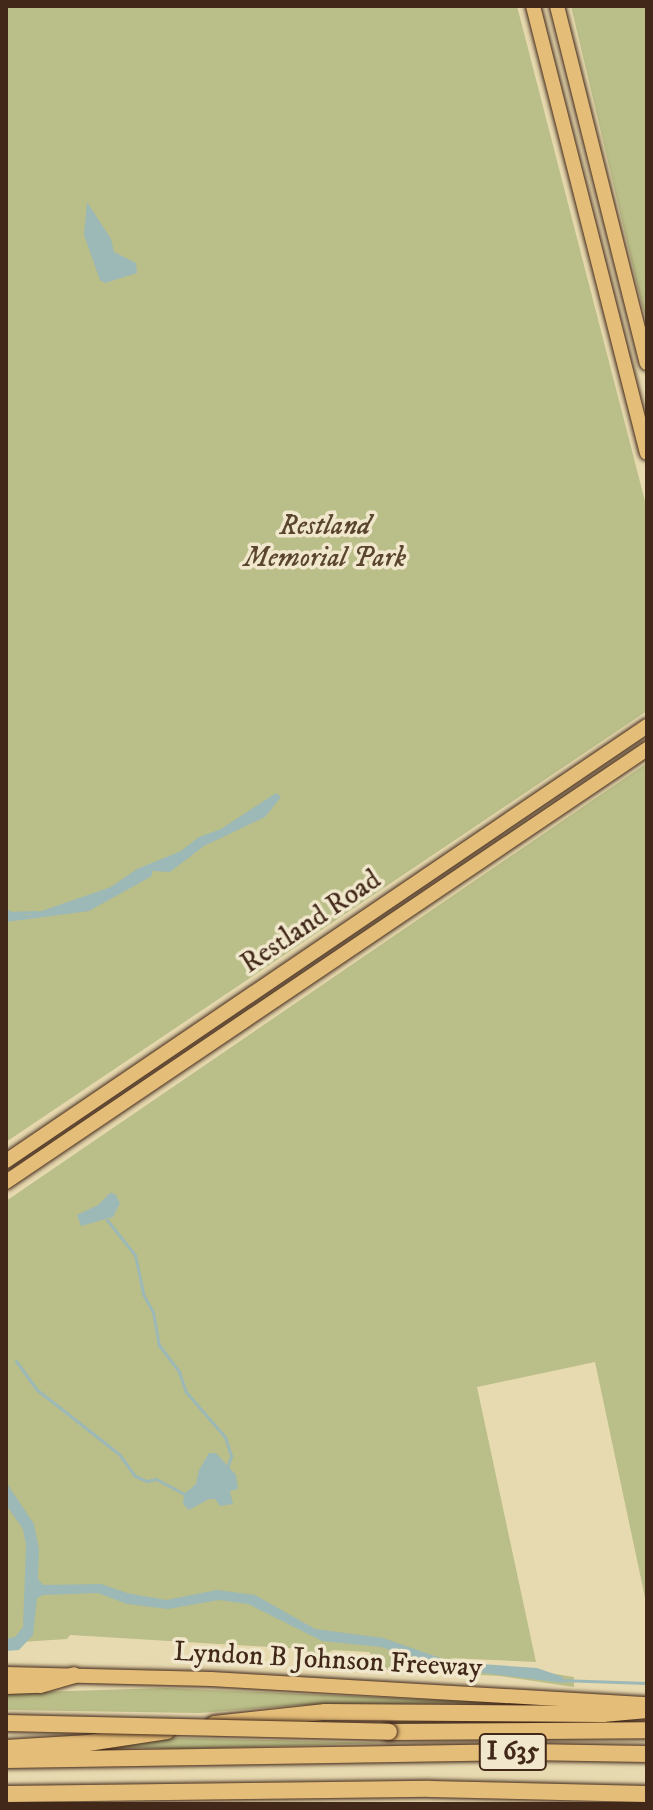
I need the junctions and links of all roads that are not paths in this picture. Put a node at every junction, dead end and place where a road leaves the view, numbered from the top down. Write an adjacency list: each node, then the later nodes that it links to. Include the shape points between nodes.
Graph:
1 (533, 6): 4 (main road)
2 (557, 6): 3 (main road)
3 (647, 363)
4 (647, 453)
5 (647, 726): 7 (main road, Restland Road)
6 (647, 749): 8 (main road, Restland Road)
7 (6, 1161)
8 (6, 1182)
9 (6, 1674): 11 (main road)
10 (74, 1675): 11 (highway); 13 (main road, Lyndon B Johnson Freeway)
11 (40, 1680): 12 (highway)
12 (6, 1686)
13 (647, 1707): 16 (highway, via 603,1714 325,1712 88,1743)
14 (6, 1723): 15 (highway, bridge, via 389,1732)
15 (647, 1730)
16 (6, 1748)
17 (647, 1754): 18 (highway, I 635)
18 (6, 1760)
19 (6, 1794): 20 (highway, via 457,1789)
20 (647, 1794)

